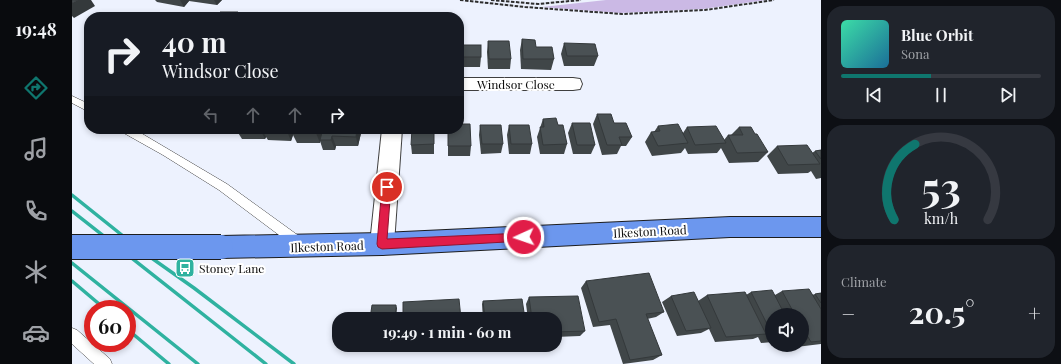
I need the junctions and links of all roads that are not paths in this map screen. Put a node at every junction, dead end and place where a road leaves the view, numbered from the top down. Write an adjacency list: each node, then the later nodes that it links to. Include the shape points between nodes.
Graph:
1 (464, 84): 2 (street, Windsor Close)
2 (572, 84)
3 (72, 99): 4 (lane)
4 (84, 105)
5 (135, 134): 10 (lane, via 223,187)
6 (392, 134): 8 (street)
7 (821, 227): 8 (main road, Ilkeston Road, via 730,227)
8 (382, 244): 10 (main road, Ilkeston Road)
9 (72, 247): 10 (main road, Ilkeston Road, bridge)
10 (304, 247)
11 (72, 335): 12 (lane)
12 (105, 364)

